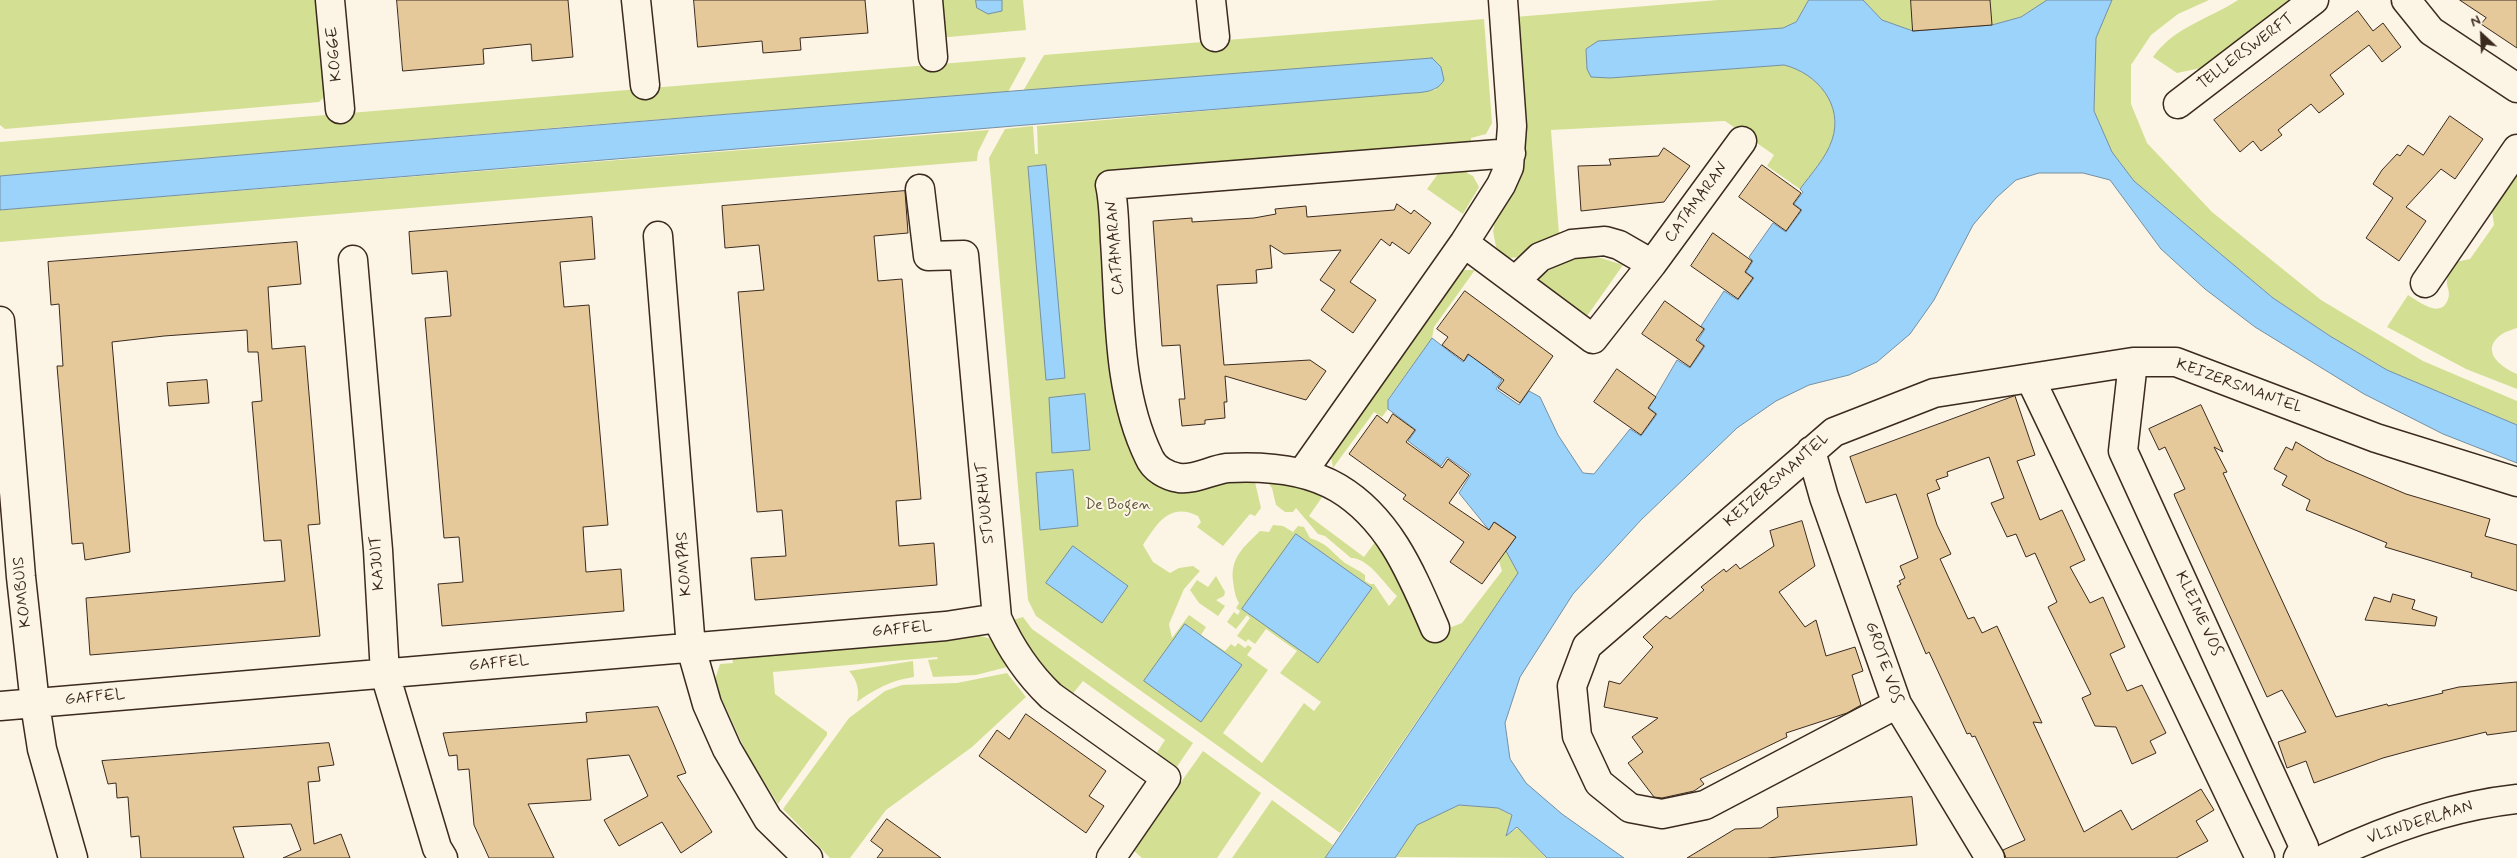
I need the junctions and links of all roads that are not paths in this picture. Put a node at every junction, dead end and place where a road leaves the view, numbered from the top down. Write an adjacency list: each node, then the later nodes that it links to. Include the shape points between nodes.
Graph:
1 (330, 0): 13 (street, KOGGE)
2 (636, 0): 10 (street)
3 (928, 0): 9 (street)
4 (1211, 0): 8 (street)
5 (2314, 0): 12 (street, TELLERSWERFT)
6 (2406, 0): 11 (street, via 2431,31)
7 (1503, 6): 16 (street)
8 (1215, 37)
9 (933, 57)
10 (645, 85)
11 (2517, 88)
12 (2178, 104)
13 (340, 109)
14 (1742, 142): 21 (street, CATAMARAN)
15 (2517, 149): 23 (street)
16 (1511, 153): 19 (street, via 1501,185); 28 (street, CATAMARAN, via 1110,185 1123,358 1130,399 1149,458 1163,472 1178,478 1227,468)
17 (920, 189): 30 (street, STUURHUT, via 928,256 964,255)
18 (658, 236): 32 (street, KOMPAS)
19 (1464, 243): 22 (street, CATAMARAN); 28 (street)
20 (353, 260): 33 (street, KAJUIT, via 378,550)
21 (1652, 264): 22 (street, via 1619,244 1605,241 1572,244 1540,257); 22 (street, CATAMARAN, via 1593,339)
22 (1516, 280)
23 (2425, 283)
24 (0, 321): 34 (street, KOMBUIS)
25 (2133, 362): 26 (street, KEIZERSMANTEL); 29 (street, KEIZERSMANTEL, via 2176,362 2376,438); 44 (street, KLEINE VOS, via 2123,451 2304,847)
26 (2030, 378): 27 (street, KEIZERSMANTEL, via 1934,393 1834,432); 43 (street)
27 (1811, 452): 35 (street, GROTE VOS); 35 (street, KEIZERSMANTEL, via 1587,646 1572,686 1577,736 1599,783 1630,808 1662,814 1705,804)
28 (1302, 473): 31 (street, CATAMARAN, via 1344,492 1381,526 1398,548)
29 (2517, 482)
30 (997, 618): 32 (street, GAFFEL, via 946,626); 41 (street, STUURHUT, via 1011,648 1039,685 1166,778)
31 (1435, 628)
32 (691, 648): 33 (street, GAFFEL); 40 (street, KOMPAS, via 707,704 727,749 768,819)
33 (385, 674): 34 (street, GAFFEL); 39 (street, KAJUIT, via 437,848)
34 (35, 704): 36 (street, GAFFEL); 38 (street, KOMBUIS, via 42,749)
35 (1897, 704): 42 (street, GROTE VOS)
36 (0, 706)
37 (2517, 799): 45 (street, VLINDERLAAN, via 2482,803 2368,838)
38 (73, 858)
39 (443, 858)
40 (808, 858)
41 (1110, 858)
42 (1990, 858)
43 (2260, 858)
44 (2298, 858)
45 (2326, 858)

